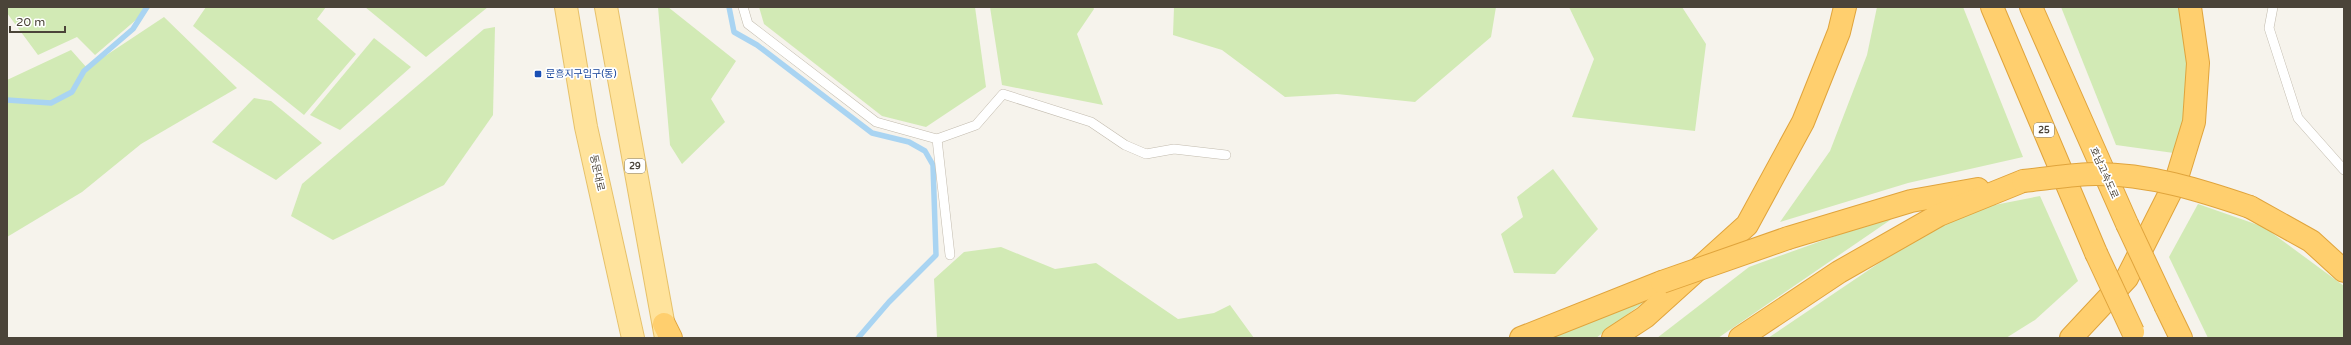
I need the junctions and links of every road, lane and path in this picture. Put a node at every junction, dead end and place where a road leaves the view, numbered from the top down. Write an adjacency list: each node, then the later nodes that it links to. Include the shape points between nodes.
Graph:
1 (566, 7): 17 (main road, 동문대로, via 586,127)
2 (606, 7): 15 (main road, 29)
3 (743, 7): 9 (lane, via 748,24 876,122)
4 (1845, 7): 19 (highway, via 1839,32 1803,122 1747,225 1645,317)
5 (1992, 7): 16 (highway, 25, bridge, via 2096,253)
6 (2031, 7): 22 (highway, 호남고속도로, bridge, via 2127,224)
7 (2190, 7): 21 (highway, via 2198,63 2194,122 2176,181 2127,278)
8 (2273, 7): 11 (lane, via 2269,28 2298,118)
9 (937, 139): 10 (lane, via 976,125 1003,94 1091,122 1124,145 1146,154 1174,149); 13 (lane)
10 (1226, 155)
11 (2344, 170)
12 (2023, 181): 14 (highway, bridge, via 2095,174 2137,177 2188,186 2250,207 2311,241); 18 (highway, bridge, via 1911,201 1788,238 1662,282); 20 (highway, via 1939,215 1839,272)
13 (950, 255)
14 (2344, 271)
15 (667, 333)
16 (2134, 335)
17 (633, 338)
18 (1521, 338)
19 (1613, 338)
20 (1740, 338)
21 (2071, 338)
22 (2181, 338)

